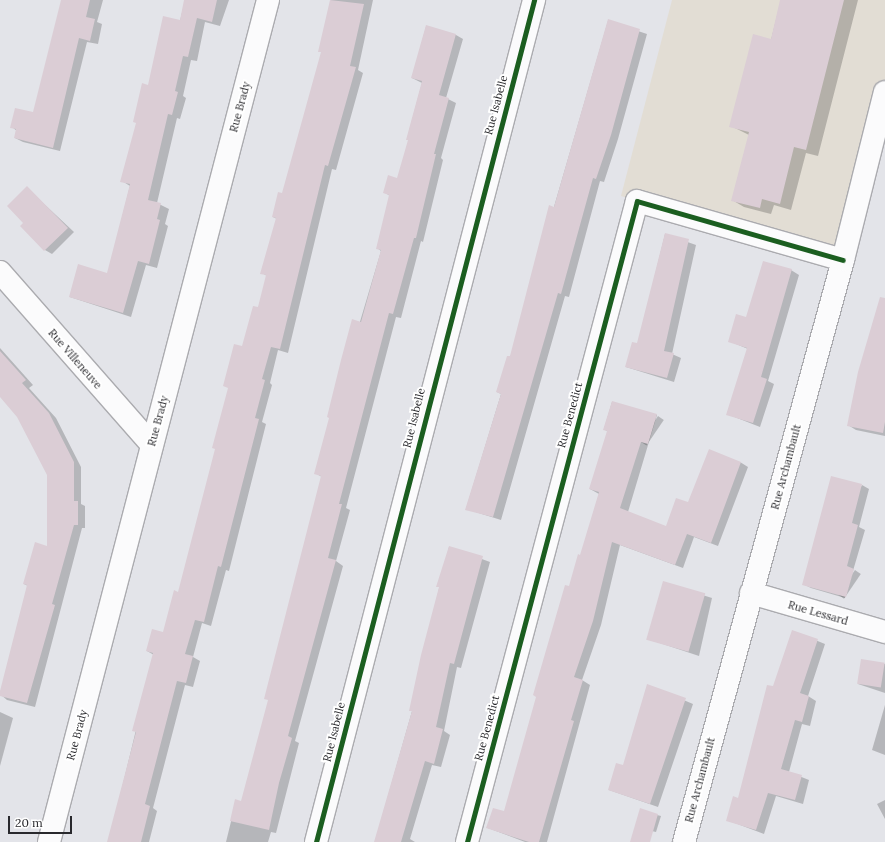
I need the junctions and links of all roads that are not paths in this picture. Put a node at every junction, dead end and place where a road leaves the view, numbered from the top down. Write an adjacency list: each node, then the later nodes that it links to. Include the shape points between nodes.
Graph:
1 (268, 0): 6 (street, Rue Brady)
2 (527, 3): 10 (street, Rue Isabelle)
3 (883, 105): 4 (street, Rue Archambault)
4 (843, 260): 7 (street, Rue Archambault); 11 (street, Rue Benedict, via 637,201)
5 (0, 272): 6 (street, Rue Villeneuve)
6 (152, 445): 9 (street, Rue Brady)
7 (751, 593): 8 (street, Rue Lessard); 12 (street, Rue Archambault)
8 (885, 632)
9 (49, 842)
10 (316, 842)
11 (467, 842)
12 (684, 842)

